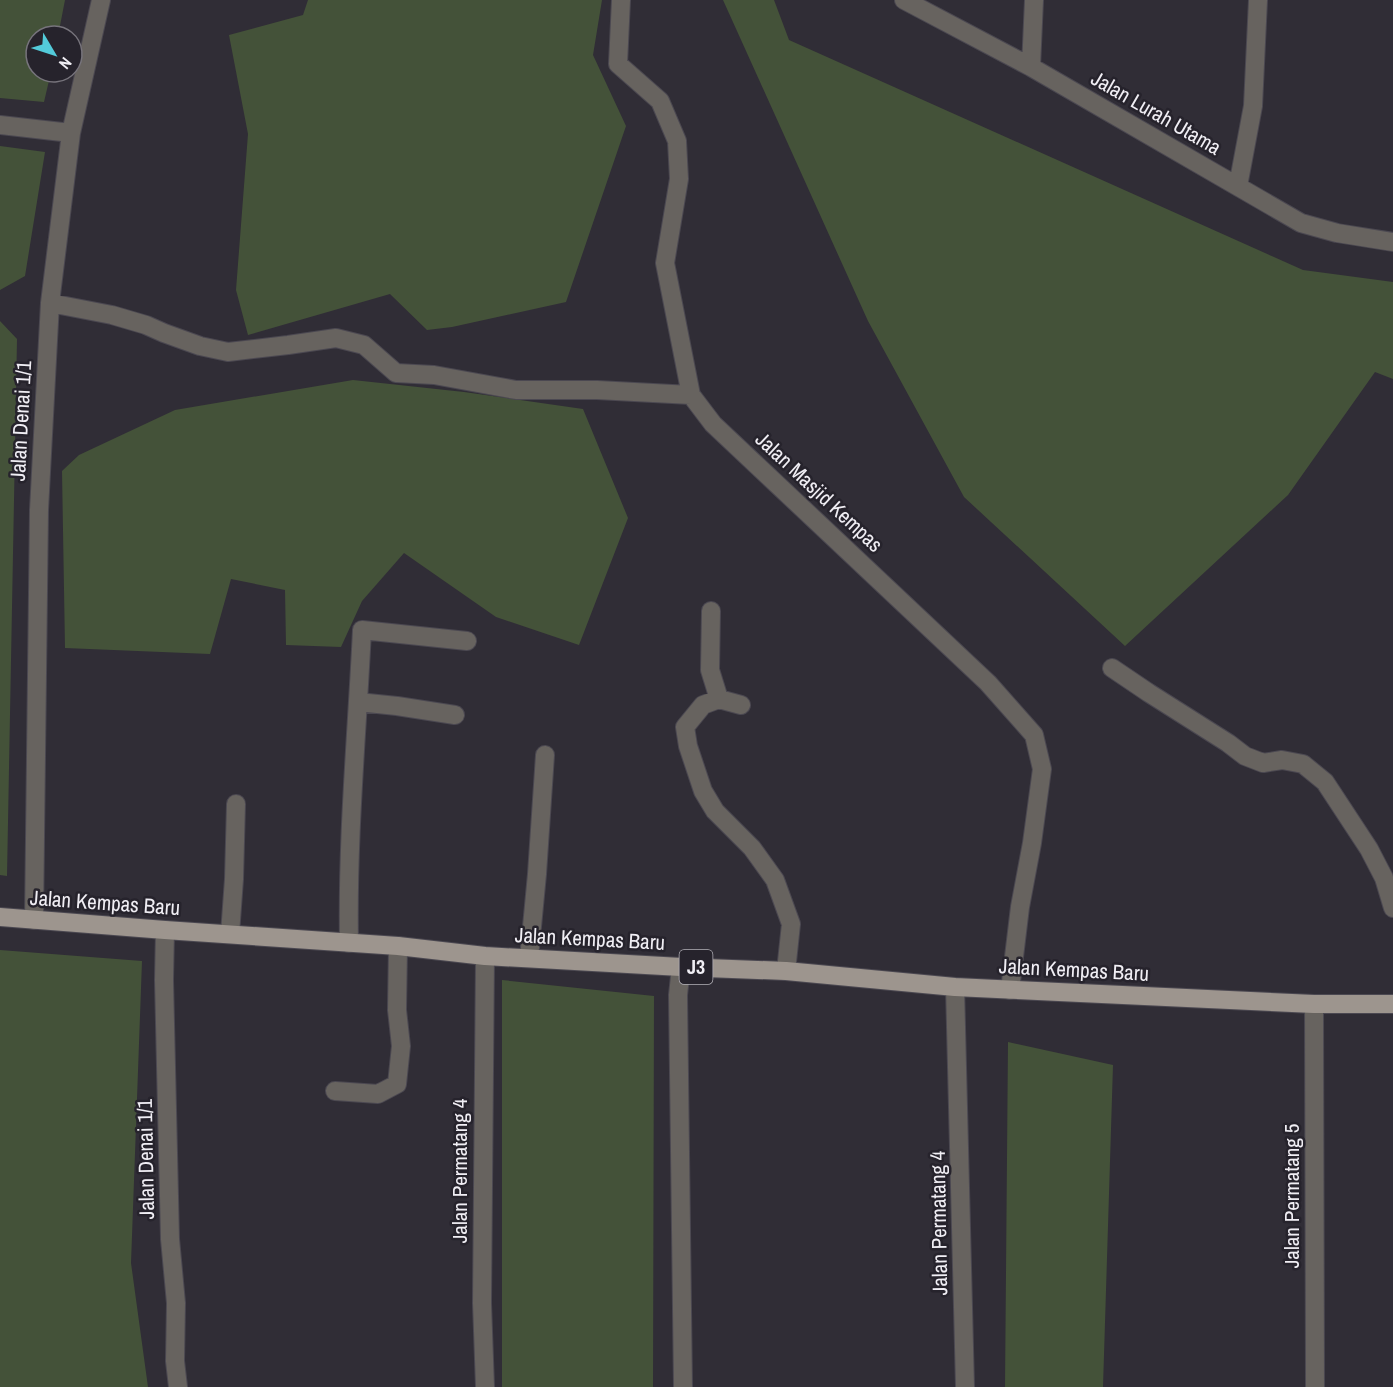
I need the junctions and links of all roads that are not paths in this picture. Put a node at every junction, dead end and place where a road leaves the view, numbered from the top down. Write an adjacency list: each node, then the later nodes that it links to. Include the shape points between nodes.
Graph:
1 (101, 0): 8 (street, Jalan Denai 1/1)
2 (621, 0): 12 (street, Jalan Masjid Kempas, via 618,64 660,101 676,141 679,179 665,263)
3 (904, 0): 6 (street, Jalan Lurah Utama)
4 (1034, 0): 6 (street)
5 (1258, 0): 9 (street, via 1253,106)
6 (1031, 67): 9 (street, Jalan Lurah Utama)
7 (0, 125): 8 (street)
8 (71, 133): 11 (street, Jalan Denai 1/1)
9 (1238, 186): 10 (street, Jalan Lurah Utama, via 1301,223)
10 (1393, 242)
11 (50, 303): 12 (street, via 112,315 228,352 336,338 364,345 396,373 434,375 516,390); 24 (street, Jalan Denai 1/1, via 39,510)
12 (691, 395): 34 (street, Jalan Masjid Kempas, via 713,424 988,683 1034,735 1042,769)
13 (711, 611): 16 (street, via 710,670)
14 (467, 641): 17 (street, via 362,630)
15 (1112, 668): 22 (street, via 1245,756 1263,763 1282,760 1303,764 1325,782 1369,849)
16 (719, 699): 18 (street); 32 (street, via 703,705 685,727 688,746 703,791 715,811 752,848 775,880 791,924)
17 (358, 702): 19 (street); 27 (street)
18 (741, 705)
19 (455, 715)
20 (544, 755): 30 (street)
21 (236, 804): 26 (street)
22 (1393, 908)
23 (0, 917): 24 (main road, Jalan Kempas Baru / J3)
24 (34, 920): 25 (main road, Jalan Kempas Baru / J3)
25 (165, 930): 26 (main road, Jalan Kempas Baru / J3); 38 (street, Jalan Denai 1/1, via 170,1239)
26 (230, 934): 27 (main road, Jalan Kempas Baru / J3)
27 (349, 943): 28 (main road, Jalan Kempas Baru / J3)
28 (398, 946): 29 (main road, Jalan Kempas Baru / J3); 37 (street, via 396,1010 401,1046 397,1084 378,1094)
29 (485, 956): 30 (main road, Jalan Kempas Baru / J3); 39 (street, Jalan Permatang 4)
30 (529, 958): 31 (main road, Jalan Kempas Baru / J3)
31 (681, 967): 32 (main road, Jalan Kempas Baru / J3); 40 (street, via 678,994)
32 (786, 971): 33 (main road, Jalan Kempas Baru / J3)
33 (955, 987): 34 (main road, Jalan Kempas Baru / J3); 41 (street, Jalan Permatang 4)
34 (1010, 990): 35 (main road, Jalan Kempas Baru / J3)
35 (1314, 1004): 36 (main road, Jalan Kempas Baru / J3); 42 (street, Jalan Permatang 5)
36 (1393, 1004)
37 (335, 1091)
38 (177, 1387)
39 (485, 1387)
40 (683, 1387)
41 (965, 1387)
42 (1316, 1387)

